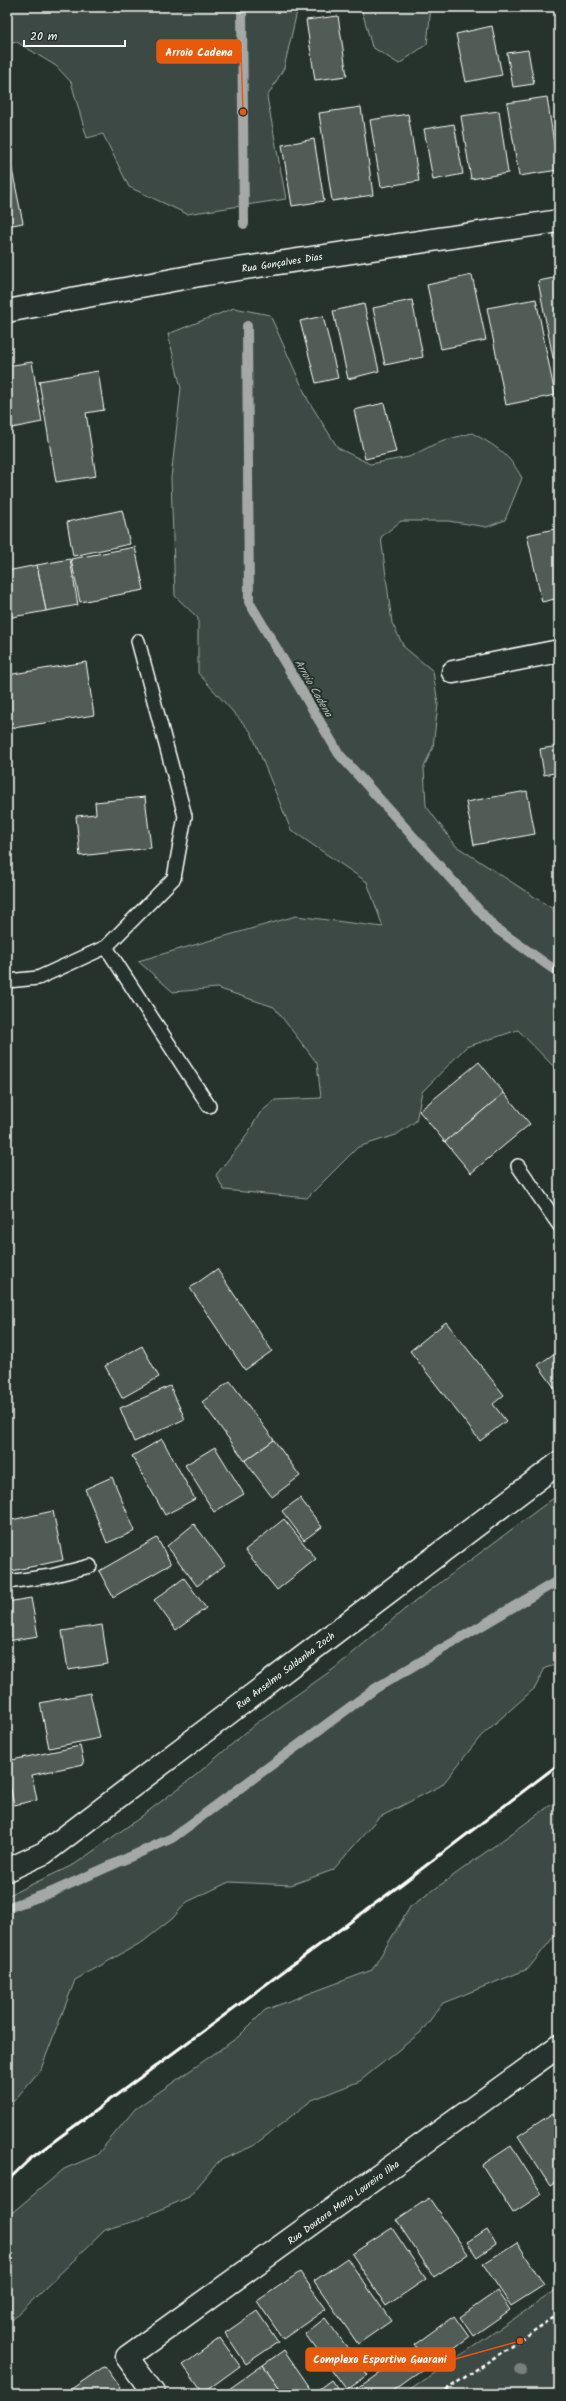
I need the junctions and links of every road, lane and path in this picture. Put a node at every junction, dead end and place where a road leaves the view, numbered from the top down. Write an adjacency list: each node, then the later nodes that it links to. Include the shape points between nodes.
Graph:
1 (559, 221): 2 (street, Rua Gonçalves Dias, via 205,274)
2 (7, 311)
3 (138, 641): 6 (lane, via 185,816 174,878)
4 (559, 651): 5 (street)
5 (453, 672)
6 (106, 947): 7 (lane, via 38,978); 8 (lane)
7 (7, 981)
8 (209, 1106)
9 (518, 1166): 10 (lane)
10 (559, 1225)
11 (559, 1462): 14 (street, Rua Anselmo Saldanha Zoch, via 44,1853)
12 (90, 1566): 13 (lane, via 51,1576)
13 (7, 1582)
14 (7, 1870)
15 (559, 2046): 17 (street, Rua Doutora Maria Loureiro Ilha, via 127,2357)
16 (559, 2314): 18 (path)
17 (154, 2394)
18 (440, 2394)

